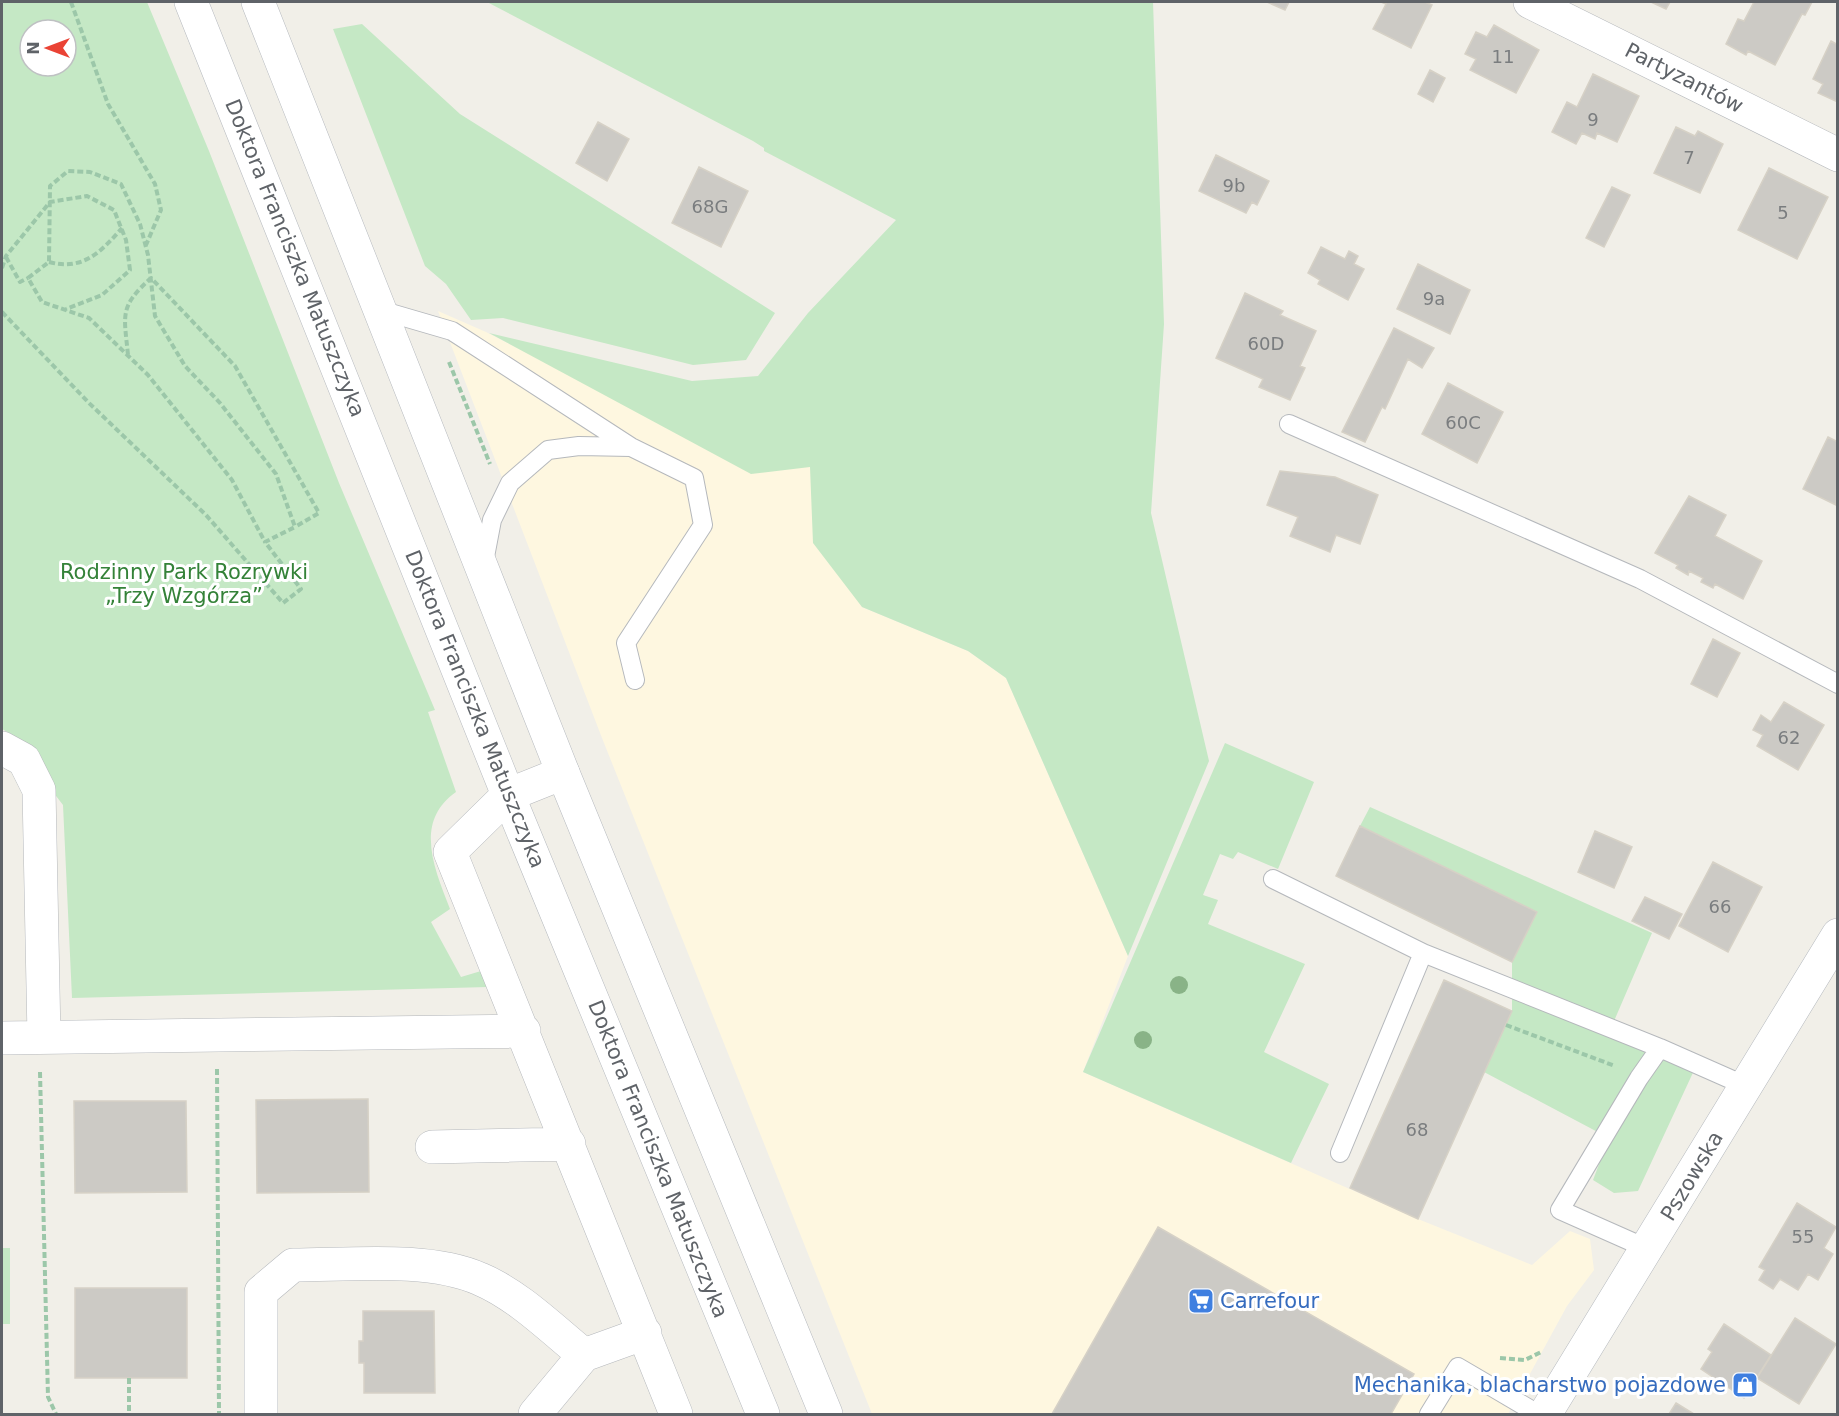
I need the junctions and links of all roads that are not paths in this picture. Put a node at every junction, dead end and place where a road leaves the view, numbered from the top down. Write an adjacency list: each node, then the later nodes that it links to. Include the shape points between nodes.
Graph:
1 (191, 2): 13 (main road, Doktora Franciszka Matuszczyka)
2 (258, 2): 5 (main road)
3 (1530, 2): 4 (main road, Partyzantów)
4 (1838, 155)
5 (380, 309): 7 (lane, via 452,331); 8 (main road)
6 (1289, 423): 10 (lane, via 1640,579)
7 (631, 447): 8 (lane, via 548,450 510,483 492,520); 9 (lane, via 694,478 703,525 626,643)
8 (483, 570): 12 (main road)
9 (635, 680)
10 (1838, 684)
11 (2, 748): 20 (main road, via 24,760 39,790)
12 (564, 773): 13 (main road); 32 (main road)
13 (508, 795): 17 (main road, via 450,852); 31 (main road, Doktora Franciszka Matuszczyka)
14 (1273, 879): 16 (lane)
15 (1838, 935): 21 (main road, Pszowska)
16 (1424, 953): 19 (lane); 24 (lane)
17 (524, 1031): 20 (main road); 22 (main road)
18 (2, 1038): 20 (main road)
19 (1660, 1048): 21 (lane); 25 (lane, via 1560,1210)
20 (42, 1051)
21 (1746, 1086): 25 (main road, Pszowska)
22 (569, 1144): 23 (main road); 26 (main road)
23 (432, 1147)
24 (1340, 1153)
25 (1648, 1249): 35 (main road, Pszowska)
26 (645, 1333): 27 (main road); 30 (main road)
27 (584, 1355): 28 (main road, via 518,1302 480,1279 432,1266 293,1265 261,1292); 29 (main road)
28 (261, 1412)
29 (535, 1414)
30 (676, 1414)
31 (763, 1414)
32 (826, 1414)
33 (1429, 1414): 34 (lane, via 1458,1367)
34 (1538, 1414)
35 (1545, 1414)

